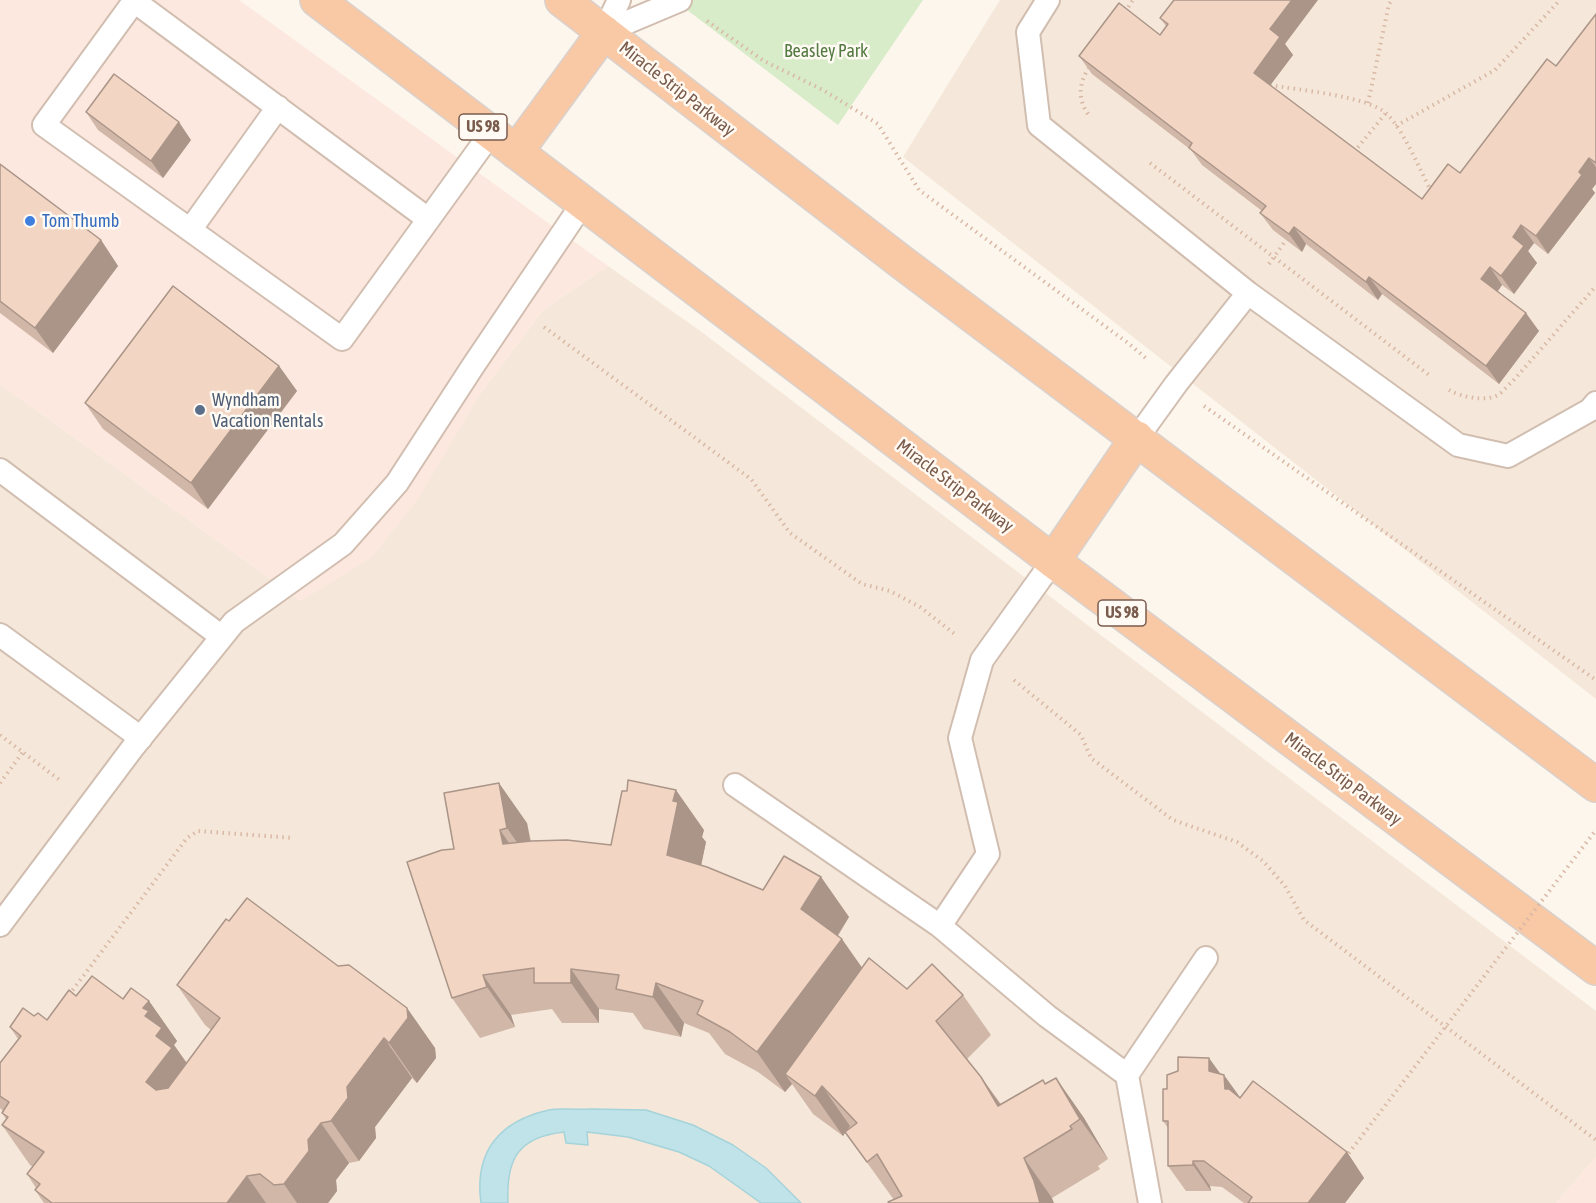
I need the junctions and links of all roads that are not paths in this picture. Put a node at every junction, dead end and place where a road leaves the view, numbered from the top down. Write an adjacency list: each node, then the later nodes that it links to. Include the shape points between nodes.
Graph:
1 (317, 0): 9 (highway, Miracle Strip Parkway / US 98)
2 (562, 0): 7 (highway, Miracle Strip Parkway)
3 (619, 0): 7 (lane)
4 (1048, 0): 13 (lane, via 1028,33 1039,125)
5 (134, 1): 8 (lane); 12 (lane, via 44,125)
6 (679, 1): 7 (lane)
7 (604, 32): 9 (highway); 15 (highway, Miracle Strip Parkway)
8 (278, 107): 11 (lane); 12 (lane)
9 (503, 143): 10 (highway, Miracle Strip Parkway / US 98); 11 (lane)
10 (583, 203): 17 (highway, Miracle Strip Parkway / US 98); 19 (lane, via 397,483 343,544 234,622)
11 (428, 219): 12 (lane, via 342,339)
12 (190, 230)
13 (1248, 293): 14 (lane, via 1458,445 1508,456); 15 (lane)
14 (1596, 403)
15 (1137, 438): 17 (highway); 22 (highway, Miracle Strip Parkway)
16 (0, 470): 19 (lane)
17 (1053, 561): 24 (lane, via 984,657 960,738 988,855); 26 (highway, Miracle Strip Parkway / US 98)
18 (0, 635): 20 (lane)
19 (222, 638): 20 (lane)
20 (141, 738): 23 (lane)
21 (735, 785): 24 (lane)
22 (1596, 785)
23 (0, 926)
24 (940, 926): 27 (lane, via 1047,1016)
25 (1206, 958): 27 (lane)
26 (1596, 968)
27 (1128, 1075): 28 (lane)
28 (1150, 1203)

